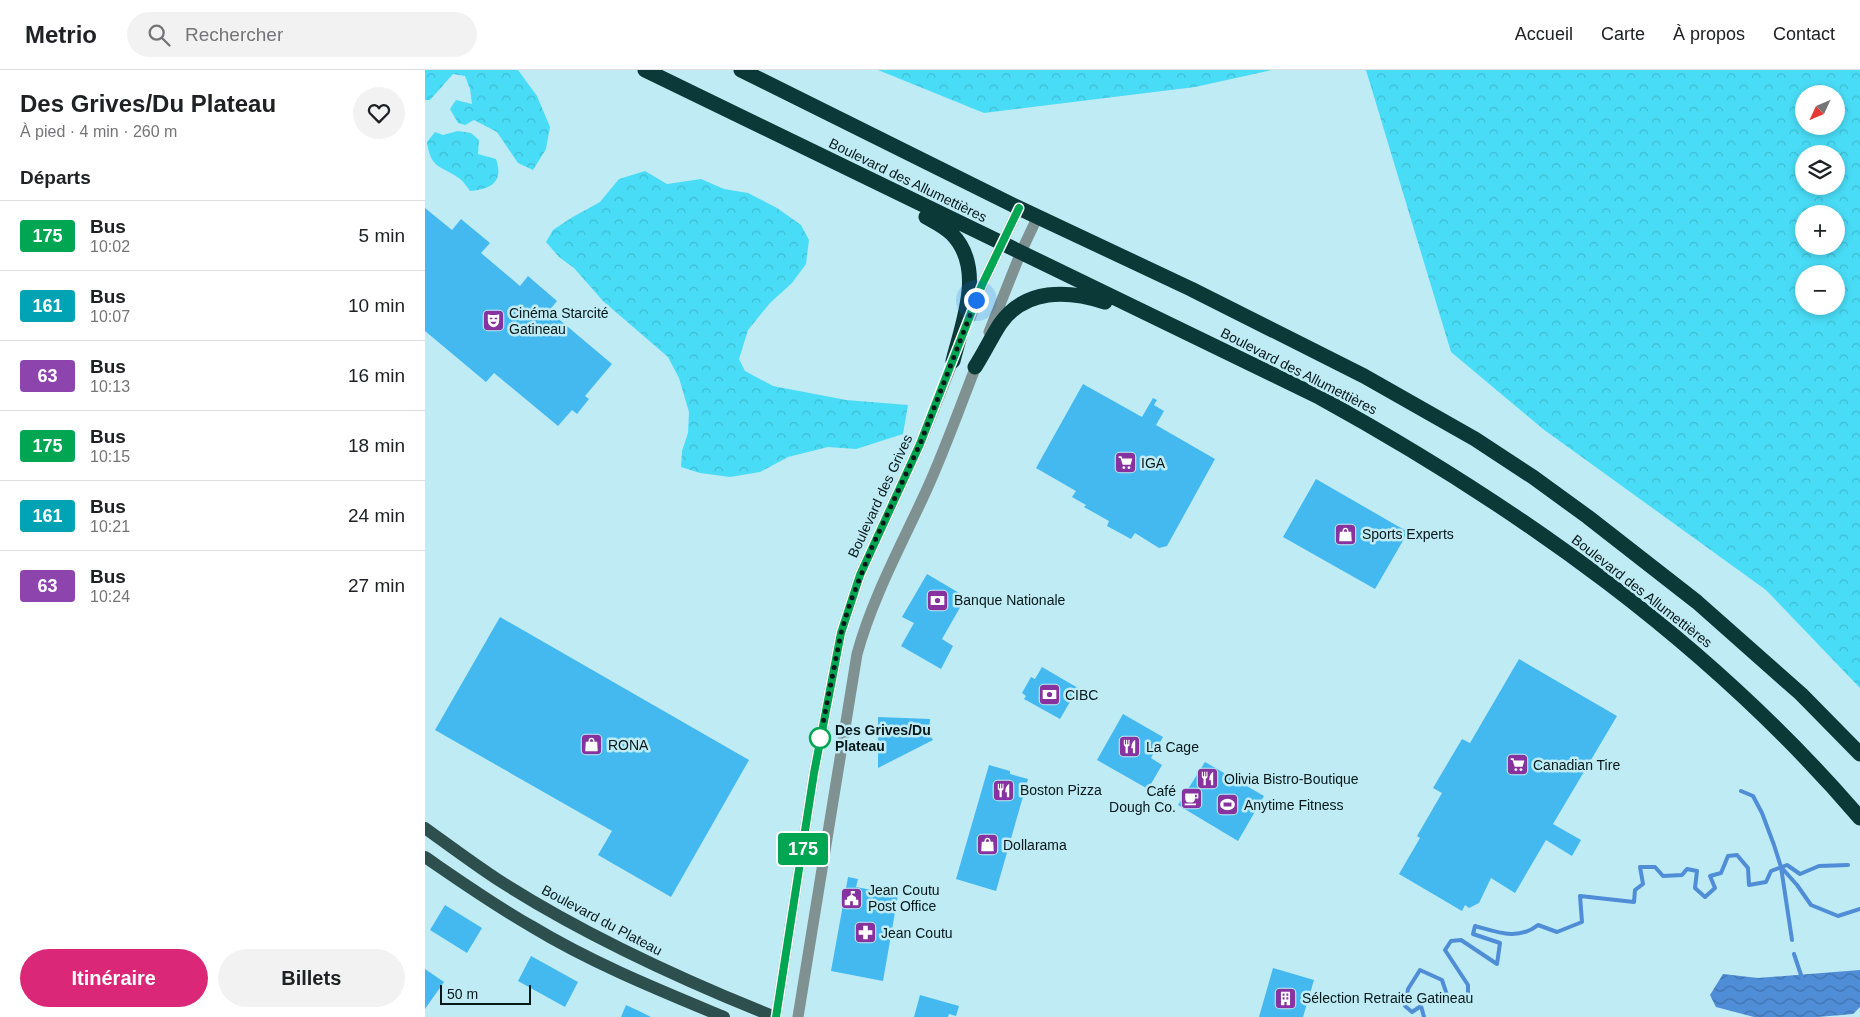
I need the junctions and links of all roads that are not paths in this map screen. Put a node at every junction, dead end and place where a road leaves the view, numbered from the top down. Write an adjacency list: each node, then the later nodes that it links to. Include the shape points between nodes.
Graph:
1 (645, 70): 3 (highway, Boulevard des Allumettières)
2 (741, 70): 4 (highway, Boulevard des Allumettières)
3 (857, 174): 6 (highway, Boulevard des Allumettières); 9 (highway, via 945,228 964,251 970,288)
4 (1019, 208): 5 (highway, Boulevard des Allumettières); 6 (street, Boulevard des Grives)
5 (1038, 216): 7 (street); 11 (highway, Boulevard des Allumettières, via 1364,376 1533,477 1704,608 1801,694)
6 (1002, 243): 7 (highway, Boulevard des Allumettières); 9 (street, Boulevard des Grives)
7 (1021, 252): 8 (highway, Boulevard des Allumettières); 10 (street)
8 (1149, 316): 10 (highway, via 1076,294 1046,295 1013,310 1001,323); 12 (highway, Boulevard des Allumettières, via 1317,396 1489,498 1548,538 1640,607 1729,682 1829,782)
9 (953, 360): 16 (street, Boulevard des Grives, via 920,444 860,575 841,633 814,773)
10 (975, 367): 17 (street, via 932,478 862,635)
11 (1860, 754)
12 (1860, 818)
13 (425, 828): 16 (main road, Boulevard du Plateau, via 500,881 603,940)
14 (425, 857): 15 (main road, via 503,910 570,947 618,972)
15 (724, 1017)
16 (775, 1017)
17 (799, 1017)

